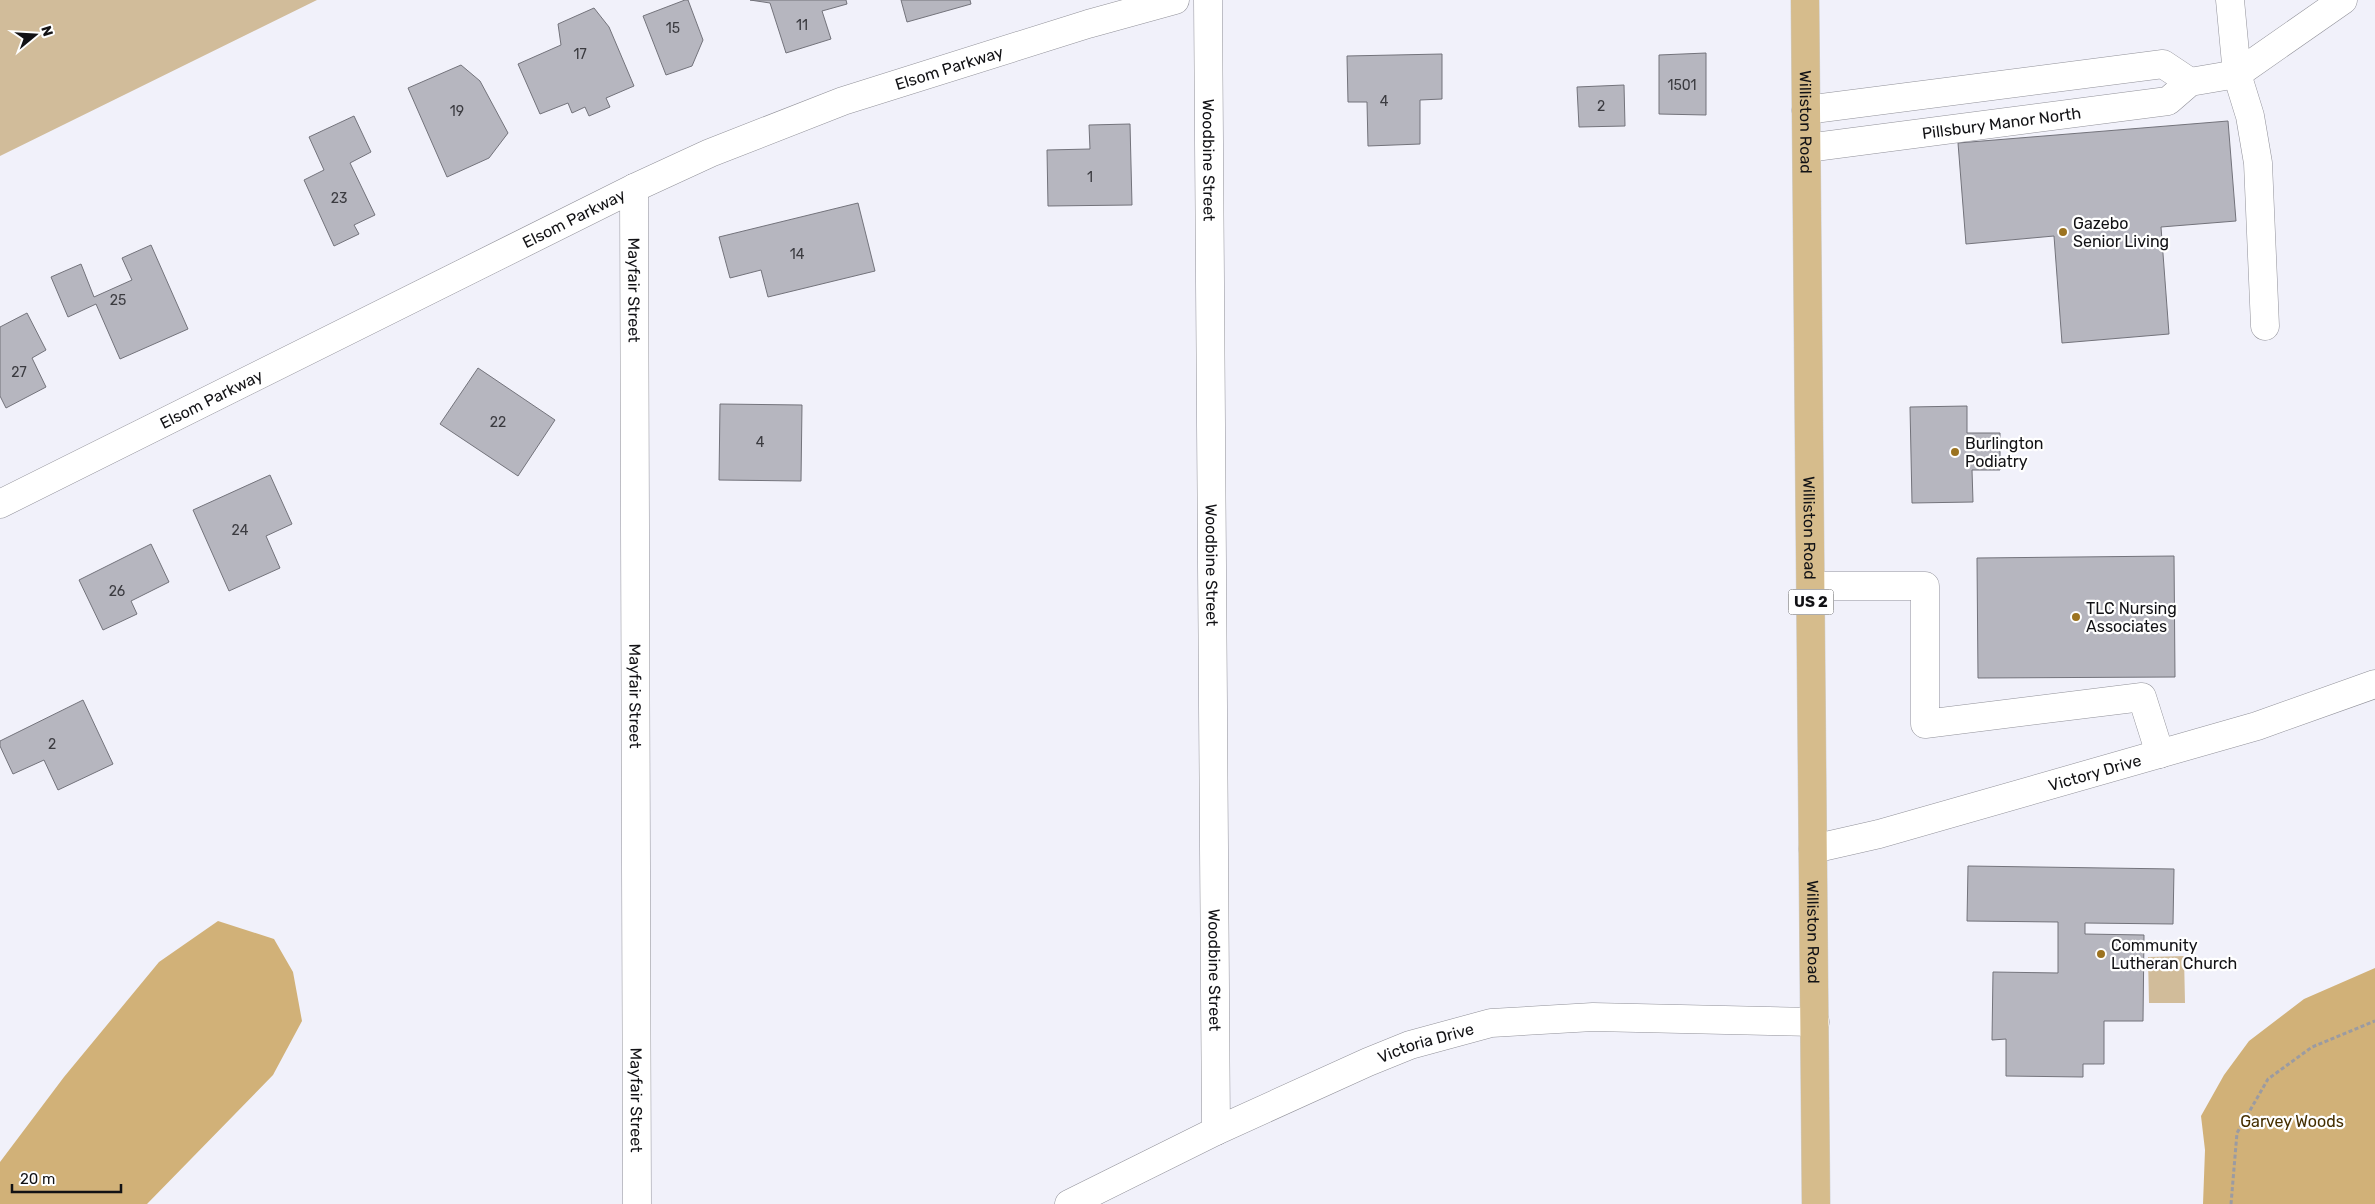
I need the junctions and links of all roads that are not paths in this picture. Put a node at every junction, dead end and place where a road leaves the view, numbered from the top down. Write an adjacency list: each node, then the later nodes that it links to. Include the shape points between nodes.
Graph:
1 (1175, 0): 10 (street, Elsom Parkway, via 843,101 710,153)
2 (1208, 0): 18 (street, Woodbine Street)
3 (1806, 0): 8 (main road, Williston Road / US 2)
4 (2230, 0): 6 (street)
5 (2343, 0): 6 (street)
6 (2237, 74): 7 (street); 11 (street, via 2250,116 2258,163)
7 (2190, 82): 8 (street, via 2163,64); 9 (street, Pillsbury Manor North, via 2168,101)
8 (1806, 110): 9 (main road, Williston Road / US 2)
9 (1807, 148): 13 (main road, Williston Road / US 2)
10 (634, 188): 12 (street, Elsom Parkway); 19 (street, Mayfair Street)
11 (2265, 326)
12 (0, 504)
13 (1811, 586): 15 (street, via 1925,586 1925,724 2142,698); 16 (main road, Williston Road / US 2)
14 (2375, 684): 15 (street, Victory Drive, via 2257,726)
15 (2160, 754): 16 (street, Victory Drive, via 1869,837)
16 (1813, 849): 17 (main road, Williston Road / US 2)
17 (1815, 1022): 18 (street, Victoria Drive, via 1593,1017 1491,1023 1410,1045); 21 (main road, Williston Road / US 2)
18 (1216, 1131): 20 (street, Victoria Drive)
19 (637, 1204)
20 (1069, 1204)
21 (1816, 1204)

